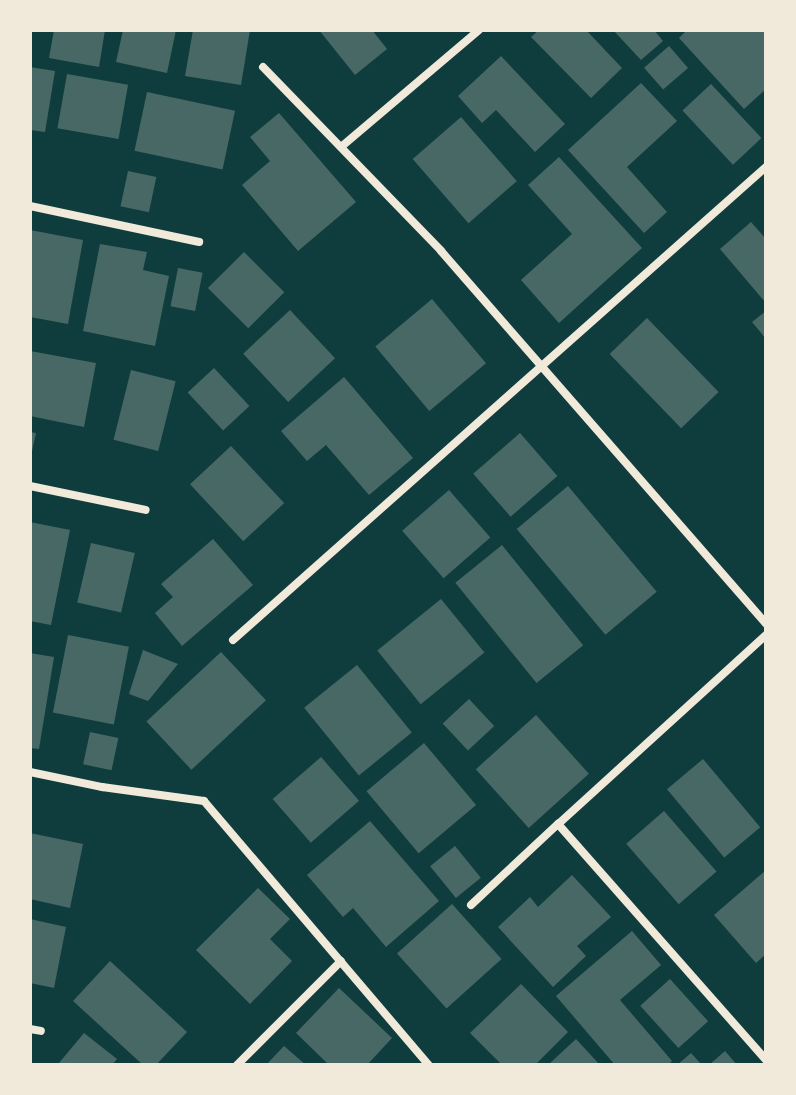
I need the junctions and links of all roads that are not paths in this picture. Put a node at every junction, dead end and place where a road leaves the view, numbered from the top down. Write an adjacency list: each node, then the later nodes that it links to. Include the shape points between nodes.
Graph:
1 (479, 30): 3 (street)
2 (263, 67): 3 (street)
3 (341, 147): 7 (street)
4 (766, 167): 7 (street)
5 (30, 206): 6 (street)
6 (199, 242)
7 (541, 366): 10 (street); 12 (street)
8 (30, 486): 9 (street)
9 (146, 510)
10 (766, 624)
11 (766, 635): 14 (street)
12 (233, 640)
13 (30, 772): 16 (street, via 204,801)
14 (558, 824): 15 (street); 19 (street)
15 (471, 905)
16 (341, 961): 20 (street); 21 (street)
17 (30, 1029): 18 (street)
18 (41, 1031)
19 (766, 1060)
20 (237, 1065)
21 (429, 1065)

